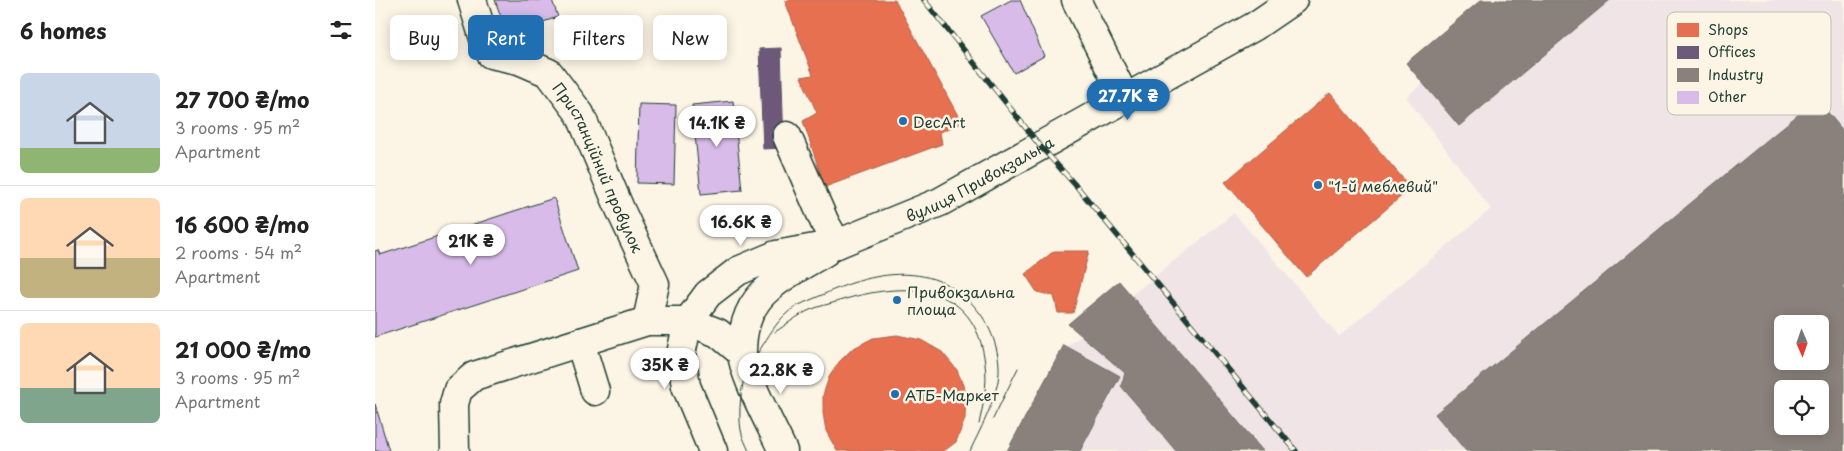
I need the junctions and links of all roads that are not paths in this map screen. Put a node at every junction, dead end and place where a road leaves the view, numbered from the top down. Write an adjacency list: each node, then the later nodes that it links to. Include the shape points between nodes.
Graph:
1 (472, 0): 7 (main road, Пристанційний провулок, via 491,54 519,60 549,72 580,114 655,284)
2 (1076, 0): 4 (main road)
3 (1293, 0): 4 (main road, вулиця Привокзальна, via 1255,26)
4 (1125, 98): 6 (main road, вулиця Привокзальна, via 959,193)
5 (787, 136): 6 (main road)
6 (837, 244): 8 (main road, вулиця Привокзальна, via 776,256 738,272 708,294); 10 (main road, via 770,286 756,302 746,319)
7 (647, 321): 8 (main road); 9 (main road)
8 (688, 321): 10 (main road, via 718,333); 13 (main road, via 681,354 685,386)
9 (580, 342): 11 (main road); 12 (main road, via 474,376 458,390 454,404)
10 (742, 353): 14 (main road, via 746,371)
11 (595, 390)
12 (455, 451)
13 (713, 451)
14 (783, 451)

